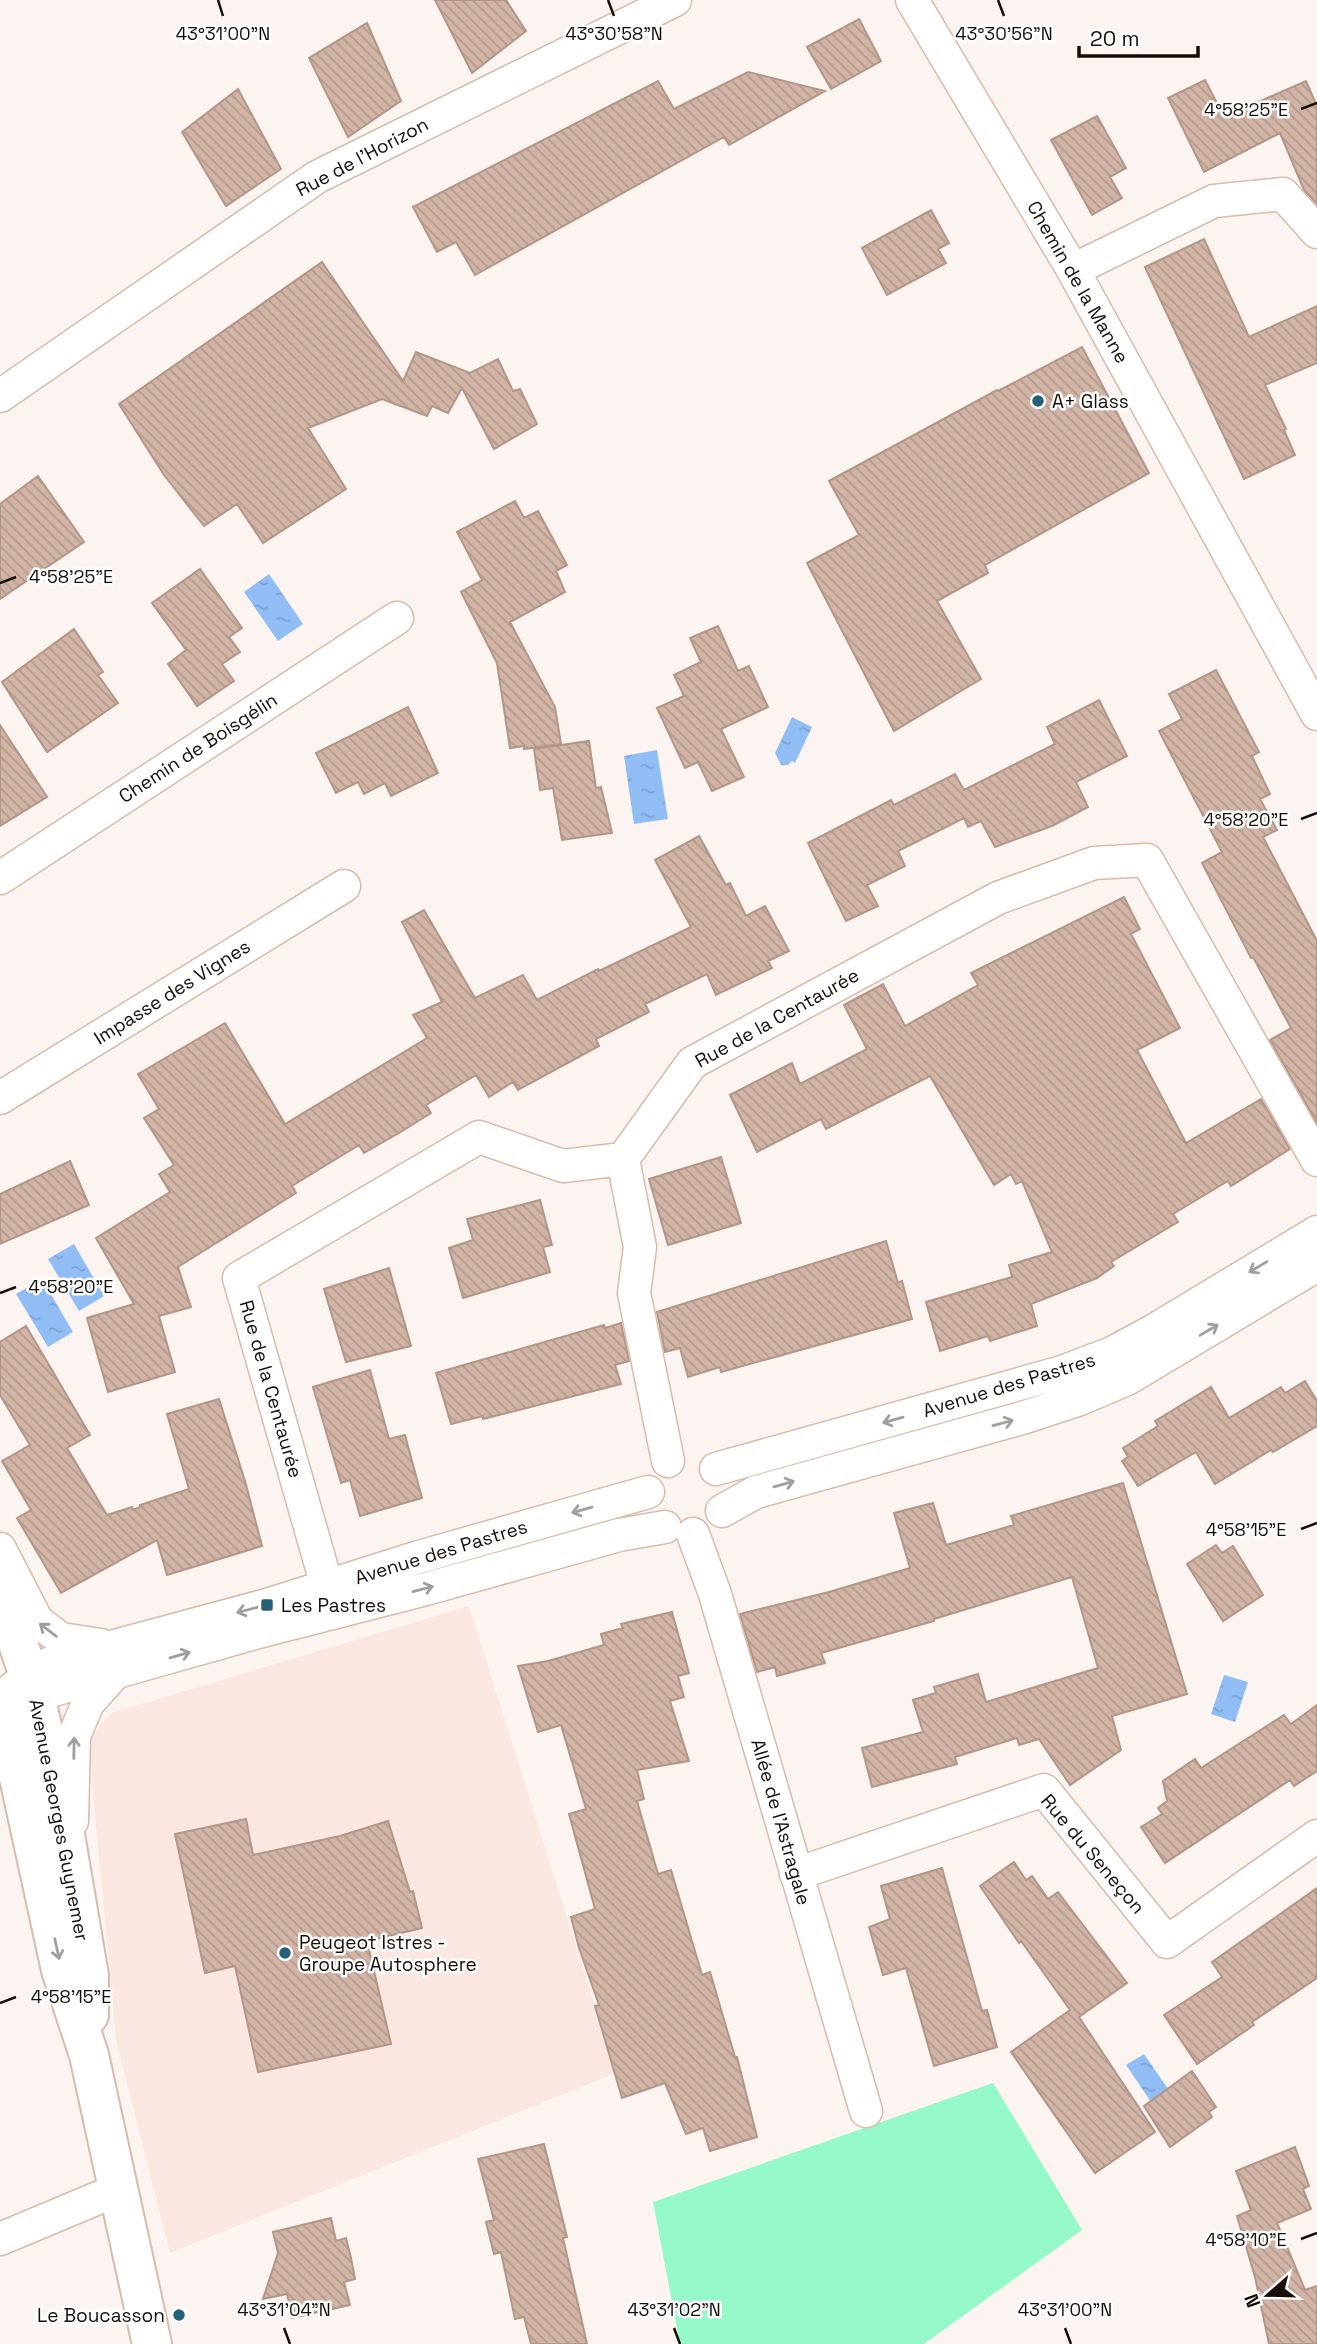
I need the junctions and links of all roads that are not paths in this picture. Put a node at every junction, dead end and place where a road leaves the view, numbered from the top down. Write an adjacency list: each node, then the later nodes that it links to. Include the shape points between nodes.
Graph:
1 (675, 0): 5 (street, Rue de l'Horizon, via 317,177)
2 (912, 0): 4 (street, Chemin de la Manne)
3 (1317, 232): 4 (street, via 1283,194 1214,201)
4 (1073, 270): 7 (street, Chemin de la Manne)
5 (0, 396)
6 (397, 618): 8 (street, Chemin de Boisgélin)
7 (1317, 715)
8 (0, 878)
9 (344, 886): 10 (street, Impasse des Vignes)
10 (0, 1098)
11 (623, 1159): 12 (street, Rue de la Centaurée, via 692,1063 998,898 1094,863 1147,860); 15 (street, via 640,1247 635,1293); 21 (street, Rue de la Centaurée, via 563,1166 479,1137 239,1278)
12 (1317, 1160)
13 (1317, 1232): 16 (street, Avenue des Pastres, one-way to 16, via 1112,1353 1062,1372)
14 (1317, 1265): 18 (street, Avenue des Pastres, one-way to 14, via 756,1492 1092,1394 1127,1379)
15 (668, 1461): 16 (street, via 693,1457); 17 (street, via 658,1468)
16 (716, 1469): 18 (street, via 726,1489)
17 (648, 1492): 19 (street, via 653,1514); 21 (street, Avenue des Pastres, one-way to 21)
18 (722, 1511): 19 (street, via 705,1530)
19 (679, 1530): 24 (street, Avenue des Pastres, one-way to 19, via 258,1632 619,1535); 28 (street, Allée de l'Astragale, via 715,1594)
20 (0, 1549): 24 (street, Avenue des Pastres, one-way to 20, via 61,1639 37,1621)
21 (327, 1586): 24 (street, Avenue des Pastres, one-way to 24)
22 (0, 1591): 25 (main road, Avenue Georges Guynemer)
23 (0, 1645): 25 (street)
24 (113, 1660): 25 (street, Avenue des Pastres, via 50,1691); 27 (street, one-way to 24, via 74,1736)
25 (19, 1690): 27 (main road, Avenue Georges Guynemer, via 20,1782)
26 (1317, 1836): 28 (street, Rue du Seneçon, via 1167,1942 1044,1790)
27 (56, 1874): 30 (main road, Avenue Georges Guynemer, via 61,1970 89,2055)
28 (796, 1874): 29 (street, Allée de l'Astragale)
29 (866, 2111)
30 (117, 2190): 31 (street); 32 (main road, Avenue Georges Guynemer)
31 (0, 2239)
32 (152, 2344)

